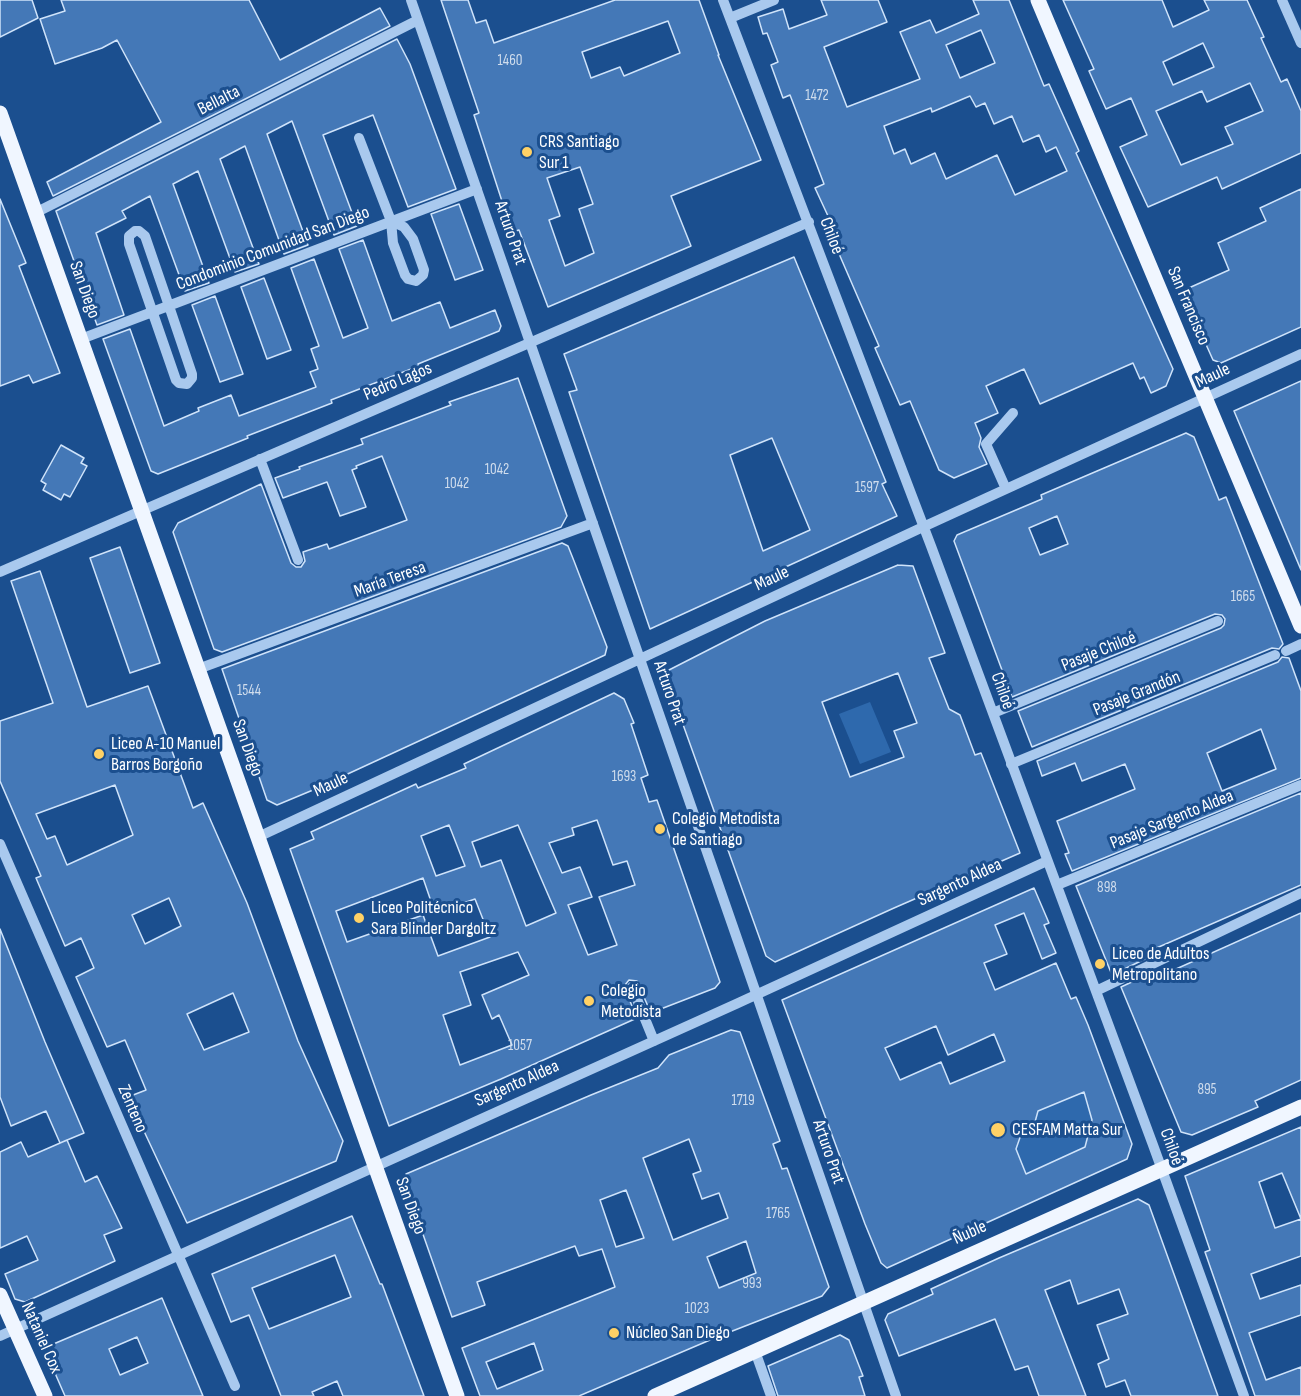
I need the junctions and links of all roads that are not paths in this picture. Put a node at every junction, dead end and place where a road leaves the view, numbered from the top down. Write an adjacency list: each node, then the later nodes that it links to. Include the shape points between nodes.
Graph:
1 (411, 0): 7 (street, Arturo Prat)
2 (723, 0): 6 (street, Chiloé)
3 (774, 0): 6 (street)
4 (1038, 0): 20 (main road, San Francisco)
5 (1282, 0): 8 (street)
6 (730, 18): 14 (street, Chiloé)
7 (418, 20): 11 (street, Arturo Prat); 12 (street, Bellalta)
8 (1301, 43)
9 (0, 113): 12 (main road, San Diego)
10 (359, 138): 13 (street)
11 (477, 189): 13 (street, Condominio Comunidad San Diego); 18 (street, Arturo Prat)
12 (35, 213): 17 (main road, San Diego)
13 (391, 221): 13 (street, via 393,243 405,275 416,281 424,270 412,239 404,226); 15 (street, Condominio Comunidad San Diego)
14 (808, 222): 18 (street, Pedro Lagos); 26 (street, Chiloé)
15 (169, 306): 16 (street, Condominio Comunidad San Diego); 16 (street, via 192,374 187,384 177,380); 16 (street, via 145,236 135,231 128,240)
16 (153, 312): 17 (street, Condominio Comunidad San Diego)
17 (81, 339): 24 (main road, San Diego)
18 (530, 343): 22 (street, Pedro Lagos); 25 (street, Arturo Prat)
19 (1301, 354): 20 (street, Maule)
20 (1205, 398): 23 (street, Maule); 30 (main road, San Francisco)
21 (1013, 413): 23 (street, via 986,444)
22 (260, 459): 24 (street, Pedro Lagos); 27 (street)
23 (1006, 489): 26 (street, Maule)
24 (141, 510): 28 (street, Pedro Lagos); 33 (main road, San Diego)
25 (592, 523): 32 (street, Arturo Prat); 33 (street, María Teresa)
26 (923, 527): 32 (street, Maule); 34 (street, Chiloé)
27 (298, 560)
28 (0, 572)
29 (1218, 621): 34 (street, Pasaje Chiloé)
30 (1301, 627)
31 (1301, 644): 35 (street, Pasaje Grandón)
32 (640, 659): 37 (street, Maule); 44 (street, Arturo Prat)
33 (198, 669): 37 (main road, San Diego)
34 (993, 713): 35 (street, Chiloé)
35 (1011, 764): 39 (street, Chiloé)
36 (1301, 785): 40 (street, Pasaje Sargento Aldea)
37 (258, 837): 47 (main road, San Diego)
38 (0, 844): 49 (street, Zenteno)
39 (1047, 861): 40 (street, Chiloé); 44 (street, Sargento Aldea)
40 (1057, 885): 43 (street, Chiloé)
41 (1301, 893): 43 (street)
42 (632, 987): 45 (street)
43 (1096, 991): 48 (street, Chiloé)
44 (756, 995): 45 (street, Sargento Aldea); 51 (street, Arturo Prat)
45 (654, 1041): 47 (street, Sargento Aldea)
46 (1301, 1107): 48 (main road, Ñuble)
47 (375, 1167): 49 (street, Sargento Aldea); 57 (main road, San Diego)
48 (1162, 1169): 51 (main road, Ñuble); 61 (street, Chiloé)
49 (178, 1256): 52 (street, Sargento Aldea); 55 (street, Zenteno)
50 (0, 1295): 52 (main road, Nataniel Cox)
51 (863, 1302): 54 (main road, Ñuble); 60 (street, Arturo Prat)
52 (15, 1329): 53 (street, Sargento Aldea); 56 (main road, Nataniel Cox)
53 (0, 1336)
54 (755, 1351): 58 (main road, Ñuble); 59 (street)
55 (235, 1386)
56 (45, 1396)
57 (457, 1396)
58 (655, 1396)
59 (771, 1396)
60 (896, 1396)
61 (1244, 1396)

